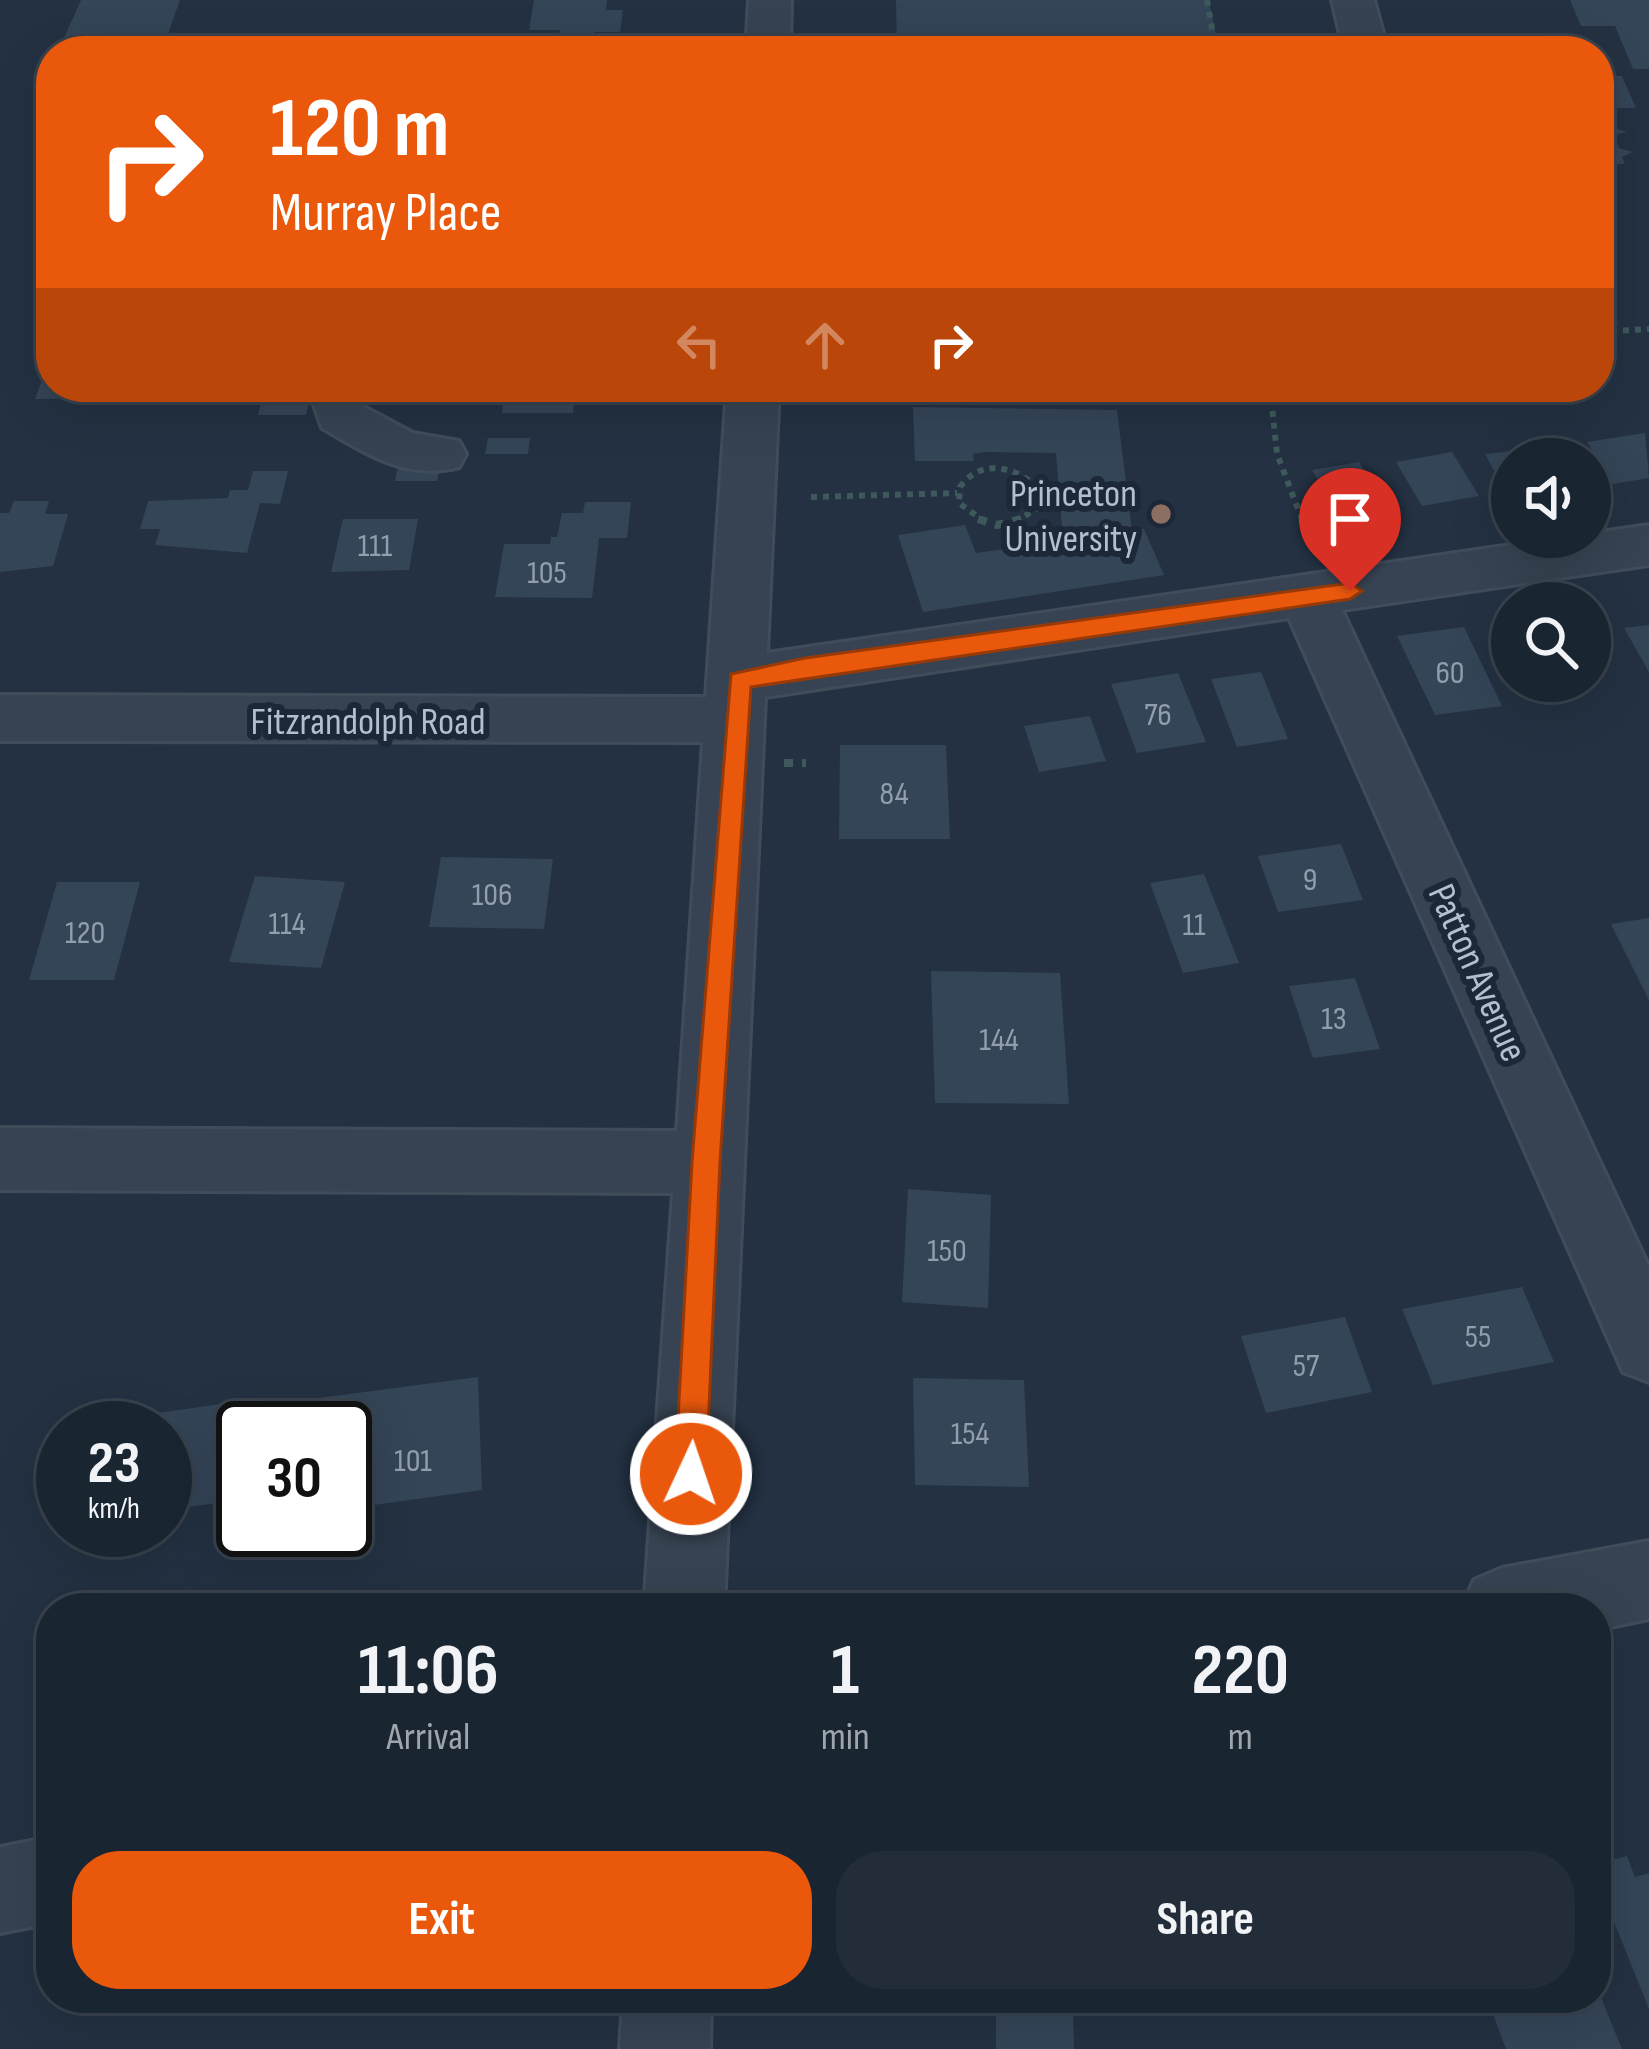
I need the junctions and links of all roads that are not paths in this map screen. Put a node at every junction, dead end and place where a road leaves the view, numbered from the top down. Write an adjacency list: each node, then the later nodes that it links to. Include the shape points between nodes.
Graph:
1 (770, 0): 3 (street)
2 (1353, 0): 4 (street)
3 (769, 36)
4 (1362, 36)
5 (337, 402): 7 (street, via 340,416 381,442)
6 (752, 402): 10 (street)
7 (440, 454)
8 (1649, 545): 9 (street, Fitzrandolph Road)
9 (1314, 582): 10 (street, Fitzrandolph Road, via 805,667); 14 (street, Patton Avenue)
10 (738, 700): 11 (street, Fitzrandolph Road); 13 (street)
11 (0, 718)
12 (0, 1160): 13 (street)
13 (706, 1162): 16 (street)
14 (1649, 1347)
15 (1649, 1580): 17 (street)
16 (685, 1593)
17 (1581, 1593)
18 (36, 1883): 19 (street)
19 (0, 1890)
20 (666, 2013): 21 (street)
21 (665, 2049)

